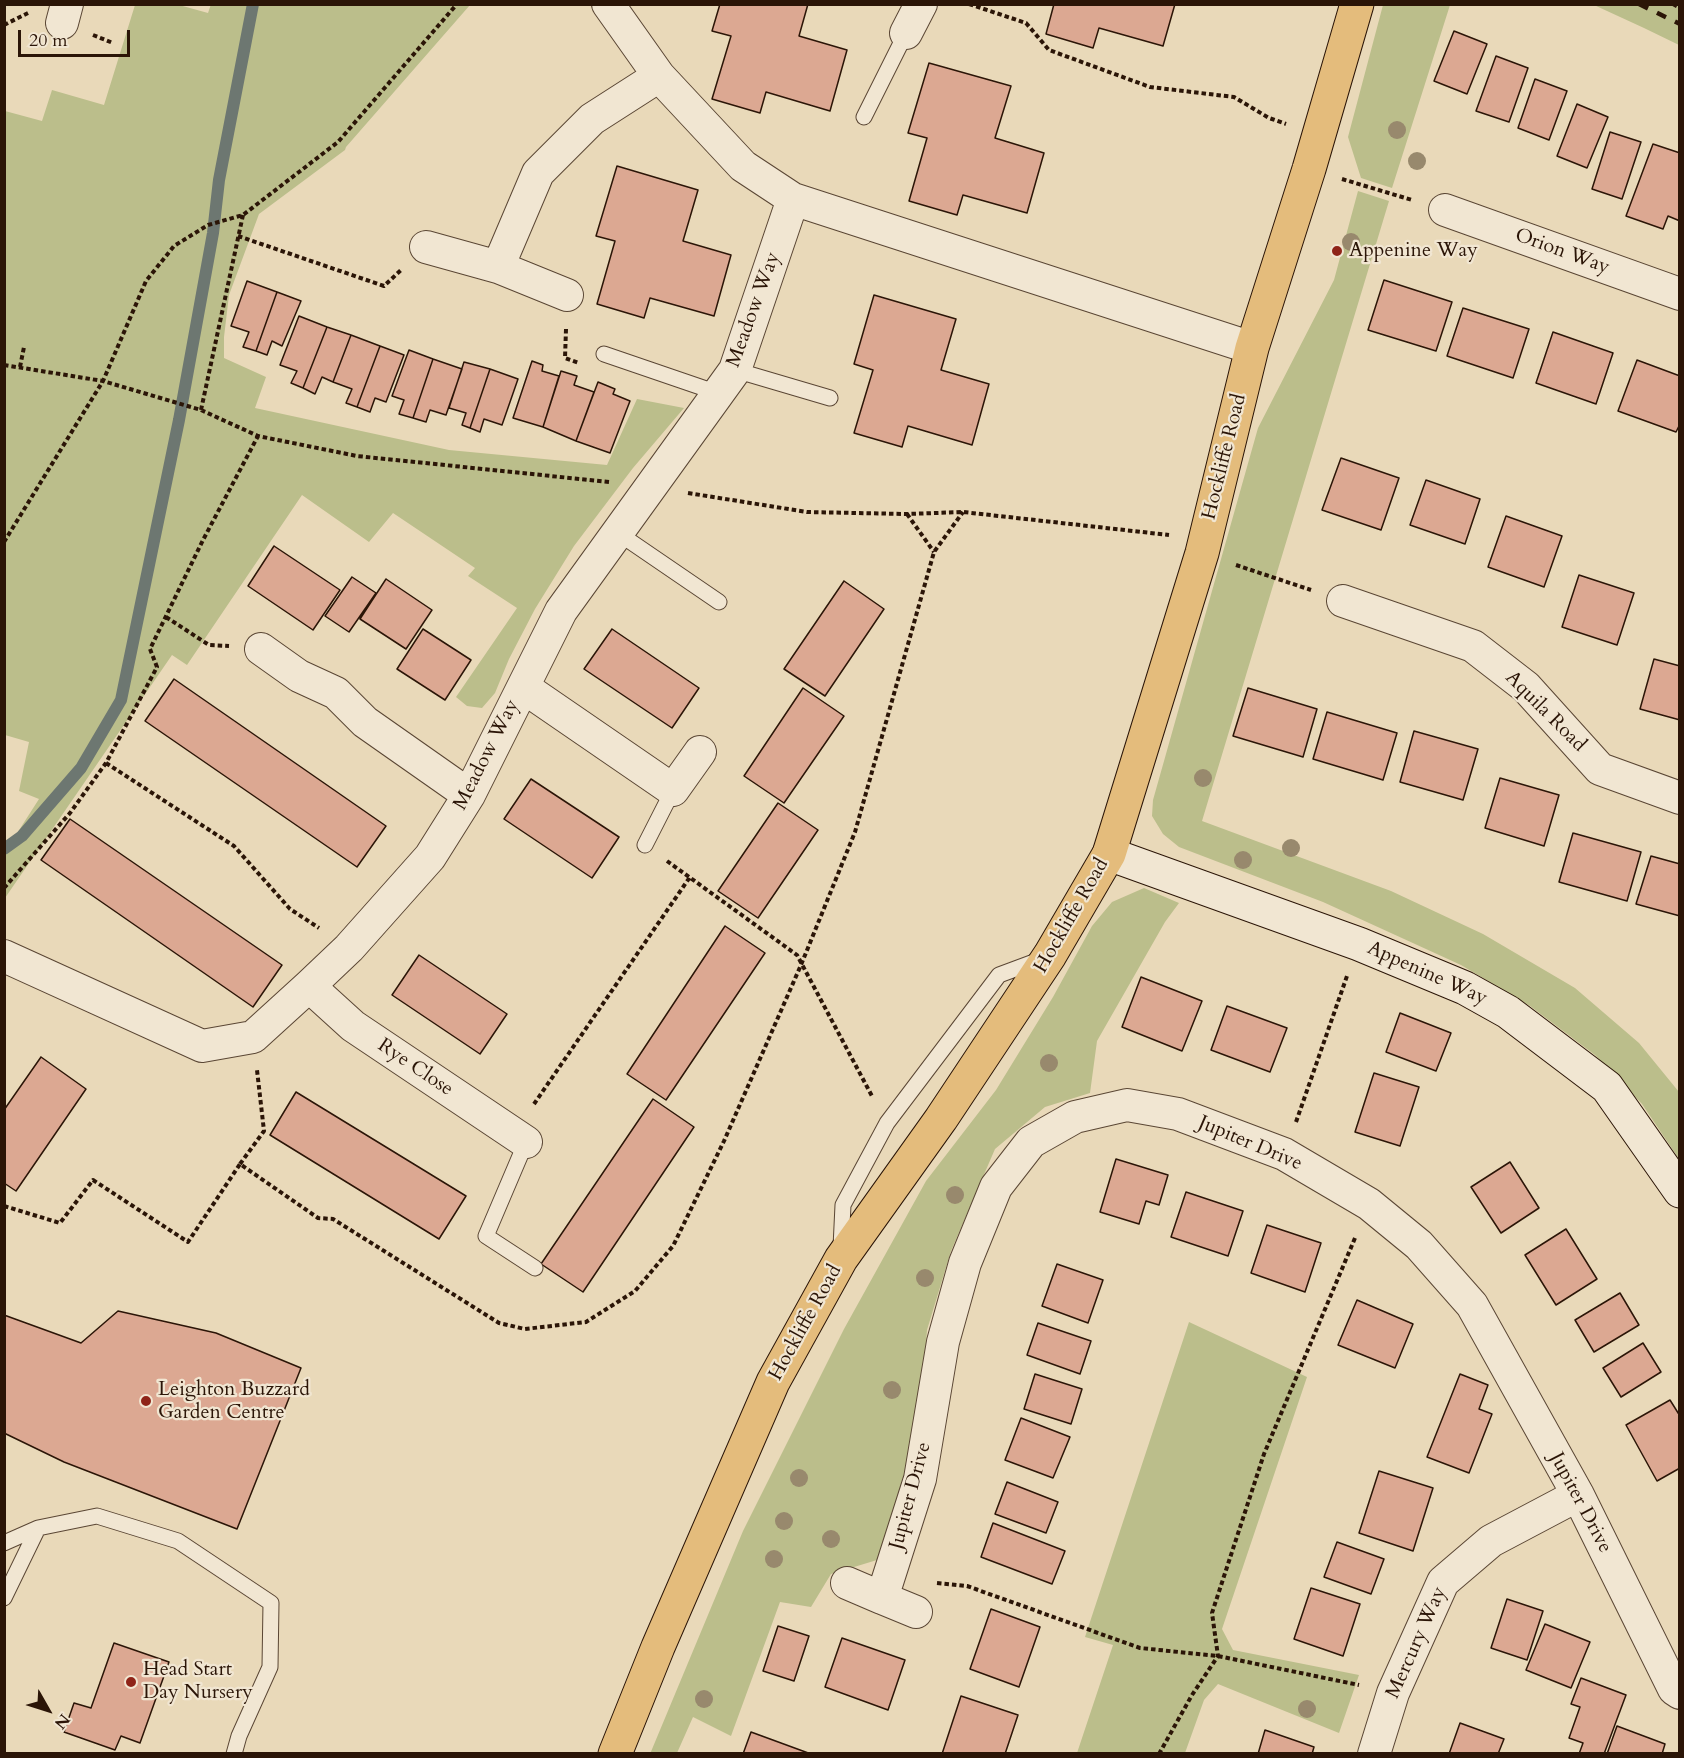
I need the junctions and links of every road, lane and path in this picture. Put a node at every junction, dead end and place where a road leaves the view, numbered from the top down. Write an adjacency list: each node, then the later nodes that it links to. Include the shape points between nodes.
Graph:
1 (457, 4): 15 (path, via 338,142)
2 (608, 4): 9 (street)
3 (921, 4): 8 (street)
4 (969, 4): 11 (path, via 1026,23 1049,50 1150,87 1234,97 1269,118)
5 (1357, 4): 11 (main road, Hockliffe Road)
6 (1673, 4): 7 (path)
7 (1680, 8)
8 (906, 33): 10 (lane)
9 (659, 76): 13 (street, via 743,166); 18 (street, via 592,120 538,173)
10 (864, 117)
11 (1318, 134): 12 (main road, Hockliffe Road)
12 (1309, 169): 14 (path); 22 (main road, Hockliffe Road)
13 (793, 199): 22 (street); 27 (street, Meadow Way)
14 (1445, 210): 19 (street, Orion Way)
15 (243, 215): 16 (path); 26 (path, via 208,225 174,246 146,281)
16 (238, 236): 17 (path, via 384,286); 29 (path)
17 (426, 247): 18 (street)
18 (498, 267): 20 (street)
19 (1680, 294)
20 (567, 295): 23 (path, via 565,358 598,369)
21 (24, 348): 25 (path)
22 (1252, 348): 37 (main road, Hockliffe Road)
23 (604, 354): 27 (lane)
24 (4, 365): 25 (path)
25 (20, 367): 26 (path)
26 (103, 381): 29 (path); 35 (path)
27 (727, 382): 28 (lane); 31 (street, Meadow Way)
28 (830, 398)
29 (201, 410): 30 (path)
30 (258, 436): 31 (path, via 357,456); 40 (path)
31 (651, 487): 33 (path, via 807,512); 34 (street, Meadow Way)
32 (963, 512): 33 (path); 36 (path); 37 (path, via 1166,533)
33 (907, 514): 36 (path)
34 (618, 533): 39 (lane); 42 (street, Meadow Way, via 561,611)
35 (4, 542)
36 (934, 552): 56 (path, via 855,832)
37 (1202, 553): 38 (path); 49 (main road, Hockliffe Road)
38 (1343, 601): 47 (street, Aquila Road, via 1473,646 1526,687 1600,770)
39 (718, 602)
40 (166, 617): 41 (path, via 208,645); 44 (path, via 150,649 157,667)
41 (261, 649): 46 (street, via 299,676 336,693 365,722)
42 (523, 687): 45 (street); 46 (street, Meadow Way)
43 (700, 752): 45 (street)
44 (106, 763): 51 (path, via 70,813); 53 (path, via 234,846 290,909)
45 (673, 790): 48 (lane)
46 (469, 795): 53 (street, Meadow Way, via 430,857)
47 (1680, 798)
48 (645, 845): 50 (path)
49 (1109, 854): 52 (street, Appenine Way); 55 (main road, Hockliffe Road)
50 (690, 877): 56 (path, via 797,955); 60 (path)
51 (4, 888)
52 (1359, 944): 61 (path); 63 (street, Appenine Way, via 1466,988 1508,1012 1607,1087)
53 (349, 948): 57 (street, Meadow Way)
54 (4, 956): 58 (street, via 202,1046)
55 (1050, 956): 59 (lane, via 999,975); 66 (main road, Hockliffe Road)
56 (801, 965): 59 (path); 62 (path, via 673,1246 635,1291 586,1322 525,1329 499,1323 333,1219 318,1218)
57 (309, 986): 58 (street, Meadow Way); 60 (street, Rye Close, via 353,1026)
58 (253, 1037): 62 (path, via 264,1131)
59 (887, 1123): 66 (lane, via 843,1205)
60 (520, 1138): 67 (lane, via 486,1236)
61 (1284, 1154): 64 (street, Jupiter Drive); 72 (street, Jupiter Drive, via 1178,1114 1127,1106 1075,1117 1031,1142 996,1187 964,1263 943,1342 920,1479)
62 (240, 1164): 65 (path, via 188,1242 93,1180 60,1223)
63 (1680, 1191)
64 (1369, 1204): 68 (street, Jupiter Drive, via 1419,1245 1472,1305); 75 (path, via 1264,1454 1212,1613)
65 (4, 1206)
66 (841, 1259): 79 (main road, Hockliffe Road, via 773,1382)
67 (535, 1268)
68 (1578, 1495): 76 (street, Mercury Way, via 1491,1541 1443,1582); 77 (street, Jupiter Drive, via 1674,1689)
69 (38, 1528): 70 (lane); 73 (lane); 78 (lane, via 97,1516 178,1541 271,1603 270,1667 238,1736)
70 (4, 1544)
71 (847, 1583): 72 (street)
72 (885, 1588): 74 (street); 75 (path, via 968,1586 1140,1648)
73 (4, 1598)
74 (916, 1612)
75 (1218, 1656): 76 (path); 80 (path)
76 (1393, 1693): 81 (street, Mercury Way)
77 (1680, 1693)
78 (234, 1754)
79 (615, 1754)
80 (1159, 1754)
81 (1374, 1754)

